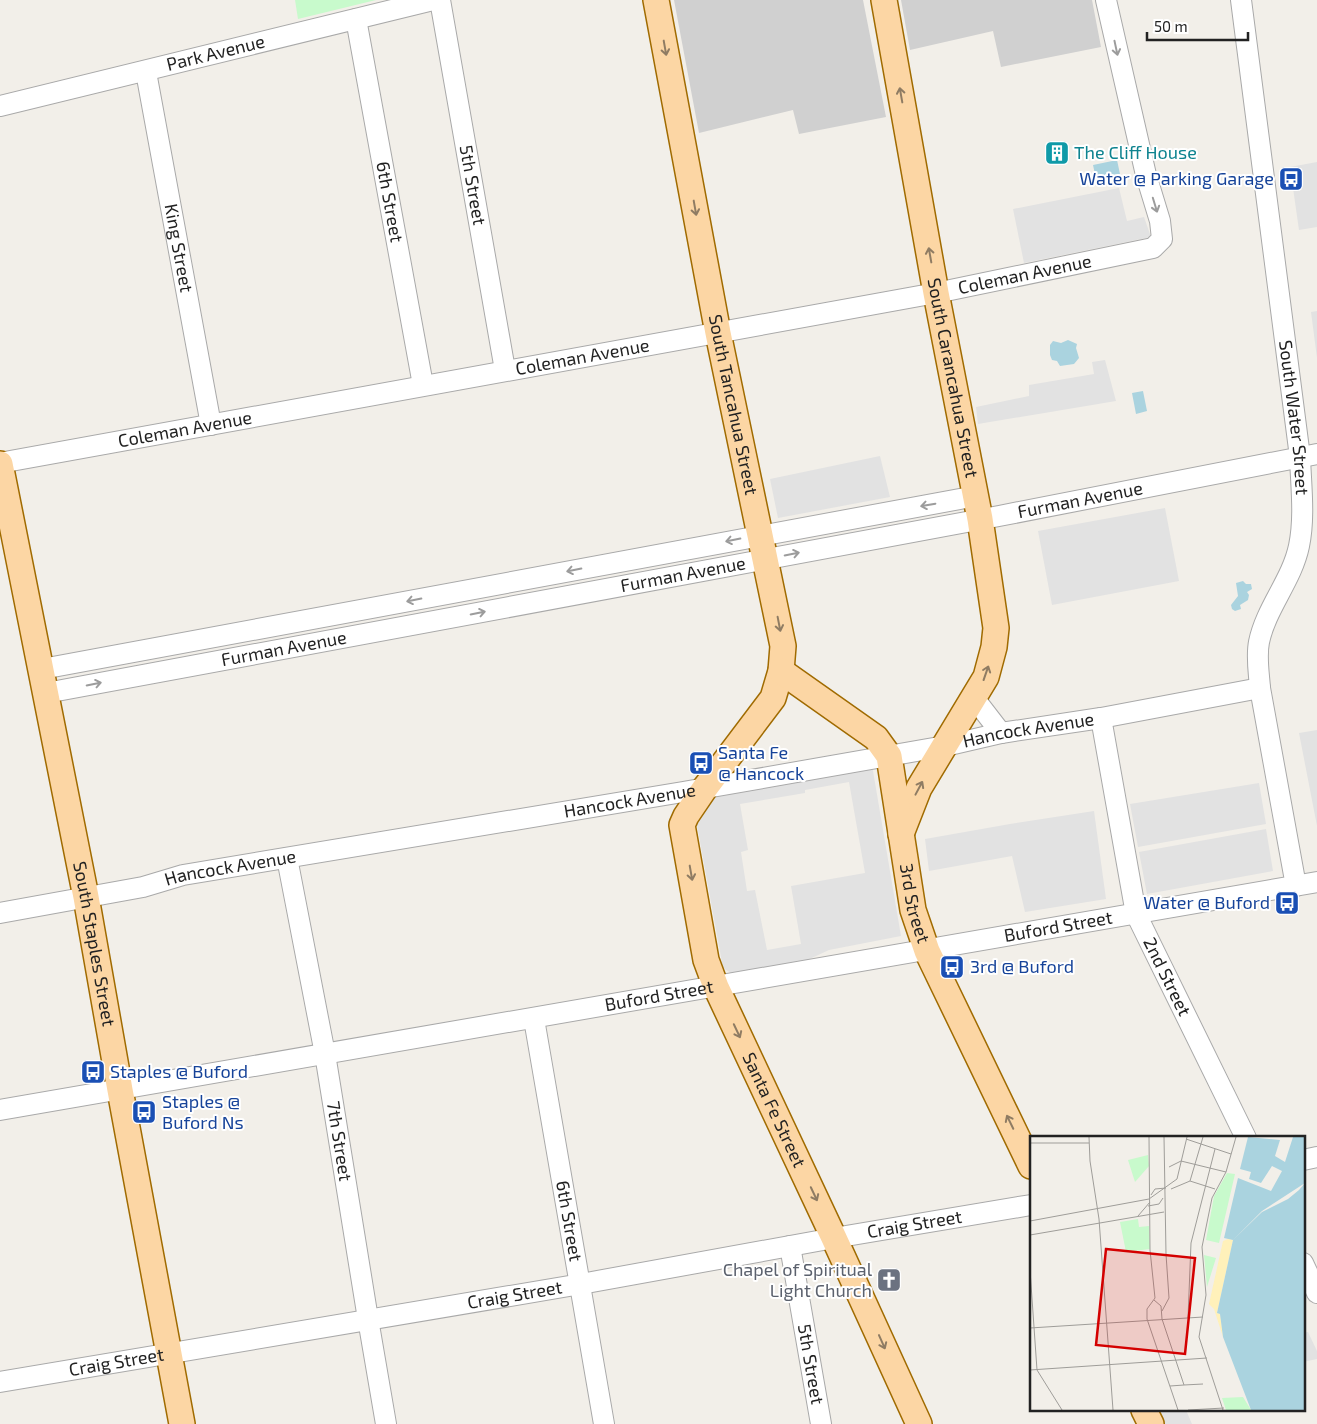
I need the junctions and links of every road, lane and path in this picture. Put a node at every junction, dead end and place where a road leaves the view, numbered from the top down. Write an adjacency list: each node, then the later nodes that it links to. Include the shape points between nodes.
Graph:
1 (433, 0): 7 (street, Park Avenue)
2 (440, 0): 12 (street, 5th Street)
3 (656, 0): 11 (main road, South Tancahua Street, one-way to 11)
4 (884, 0): 10 (main road, South Carancahua Street, one-way to 4)
5 (1106, 0): 10 (street, Coleman Avenue, one-way to 10, via 1162,239 1153,248)
6 (1241, 0): 15 (street, South Water Street)
7 (356, 19): 8 (street, Park Avenue); 13 (street, 6th Street)
8 (146, 72): 9 (street, Park Avenue); 14 (street, King Street)
9 (0, 106)
10 (936, 293): 11 (street, Coleman Avenue); 17 (main road, South Carancahua Street)
11 (718, 333): 12 (street, Coleman Avenue); 18 (main road, South Tancahua Street)
12 (505, 370): 13 (street, Coleman Avenue)
13 (423, 386): 14 (street, Coleman Avenue)
14 (210, 425): 16 (street, Coleman Avenue)
15 (1309, 456): 17 (street, Furman Avenue); 26 (street, South Water Street, via 1299,546 1260,640)
16 (0, 463): 24 (main road, South Staples Street)
17 (978, 508): 18 (street, Furman Avenue, one-way to 18); 19 (street, Furman Avenue, one-way to 17); 28 (main road, South Carancahua Street, one-way to 17, via 986,677 996,628)
18 (761, 535): 19 (main road, South Tancahua Street); 20 (street, Furman Avenue, one-way to 20)
19 (766, 559): 21 (street, Furman Avenue); 25 (main road, South Tancahua Street, one-way to 25, via 783,646)
20 (509, 582): 21 (street); 22 (street, Furman Avenue, one-way to 22)
21 (513, 606): 23 (street, Furman Avenue, one-way to 21)
22 (282, 624): 23 (street); 24 (street, Furman Avenue)
23 (287, 648): 27 (street, Furman Avenue, one-way to 23)
24 (42, 669): 27 (main road, South Staples Street)
25 (781, 671): 32 (main road, via 876,738); 33 (main road, South Tancahua Street, via 773,698)
26 (1260, 688): 29 (street, Hancock Avenue); 39 (street, South Water Street)
27 (46, 693): 40 (main road, South Staples Street)
28 (974, 698): 30 (street); 31 (main road, South Carancahua Street)
29 (1101, 718): 30 (street, Hancock Avenue); 42 (street, 2nd Street)
30 (1001, 733): 31 (street, Hancock Avenue)
31 (945, 746): 32 (street, Hancock Avenue); 36 (main road, one-way to 31, via 919,788)
32 (889, 756): 33 (street, Hancock Avenue); 36 (main road, 3rd Street)
33 (705, 788): 34 (street, Hancock Avenue); 35 (main road)
34 (667, 795): 35 (street); 37 (street, Hancock Avenue)
35 (682, 825): 44 (main road, Santa Fe Street, one-way to 44, via 706,960)
36 (901, 834): 43 (main road, 3rd Street, via 914,910)
37 (287, 858): 40 (street, Hancock Avenue, via 182,875 143,887); 46 (street, 7th Street)
38 (1317, 882): 39 (street, Buford Street)
39 (1296, 886): 42 (street, Buford Street)
40 (86, 897): 41 (street, Hancock Avenue); 47 (main road, South Staples Street)
41 (0, 913)
42 (1136, 914): 43 (street, Buford Street); 49 (street, 2nd Street)
43 (927, 951): 44 (street, Buford Street); 52 (main road, 3rd Street, one-way to 43)
44 (716, 987): 45 (street, Buford Street); 54 (main road, Santa Fe Street, one-way to 54)
45 (534, 1019): 46 (street, Buford Street); 57 (street, 6th Street)
46 (326, 1054): 47 (street, Buford Street); 59 (street, 7th Street)
47 (120, 1090): 48 (street, Buford Street); 60 (main road, South Staples Street)
48 (0, 1110)
49 (1245, 1136)
50 (1317, 1158): 51 (street)
51 (1304, 1160)
52 (1030, 1164)
53 (1030, 1206): 54 (street, Craig Street)
54 (834, 1238): 55 (street, Craig Street); 67 (main road, Santa Fe Street, one-way to 67)
55 (790, 1246): 57 (street, Craig Street); 66 (street, 5th Street)
56 (1304, 1265): 58 (street)
57 (581, 1284): 59 (street, Craig Street); 65 (street, 6th Street)
58 (1317, 1293)
59 (368, 1319): 60 (street, Craig Street); 64 (street, 7th Street)
60 (170, 1354): 61 (street, Craig Street); 63 (main road, South Staples Street)
61 (0, 1382)
62 (1145, 1412): 68 (main road)
63 (182, 1424)
64 (386, 1424)
65 (604, 1424)
66 (821, 1424)
67 (919, 1424)
68 (1151, 1424)

